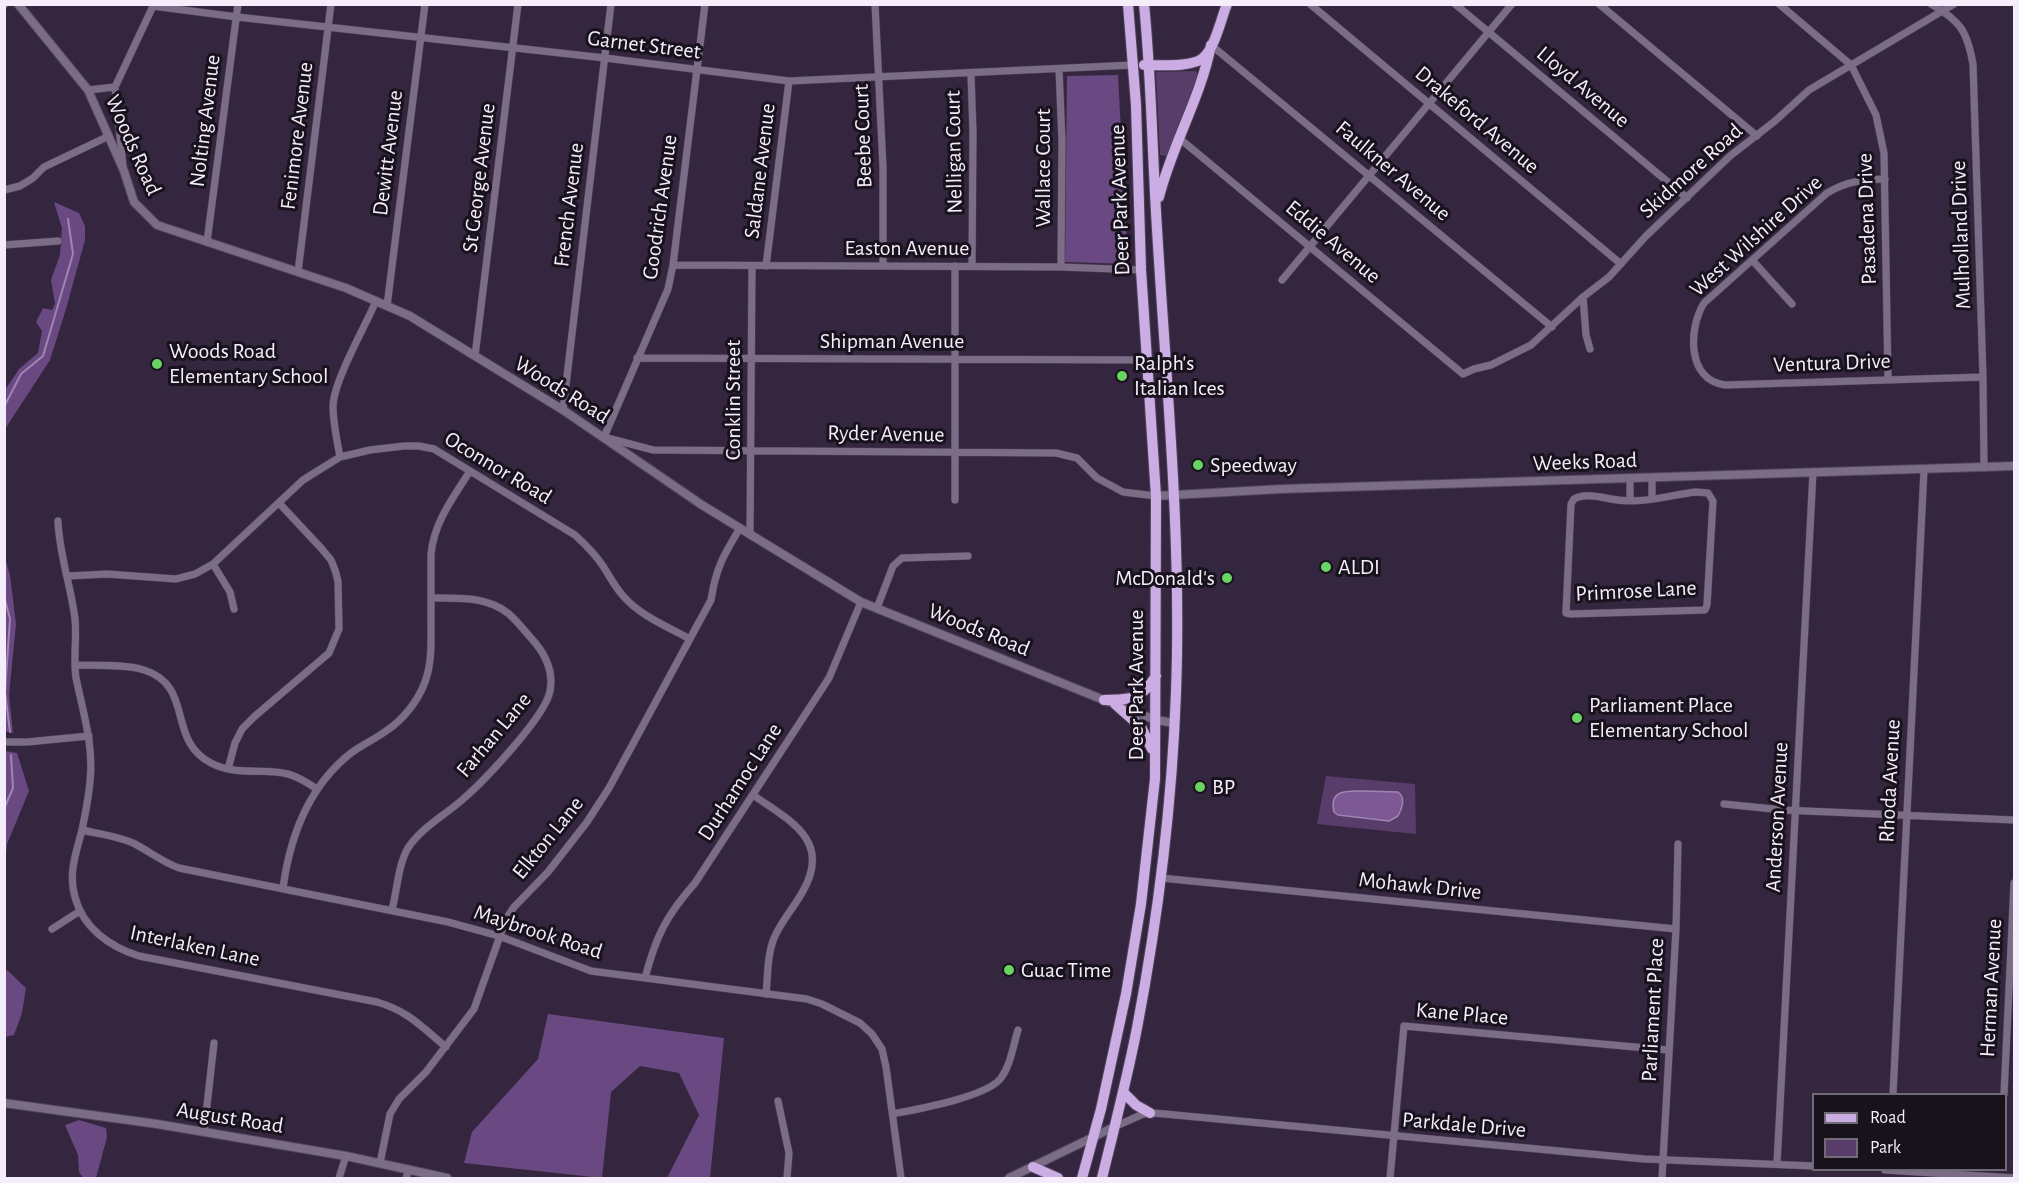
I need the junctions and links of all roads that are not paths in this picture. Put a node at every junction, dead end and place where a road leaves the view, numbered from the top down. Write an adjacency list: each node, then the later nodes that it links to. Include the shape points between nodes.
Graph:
1 (18, 4): 38 (street, Woods Road)
2 (142, 4): 20 (street)
3 (238, 4): 22 (street, Nolting Avenue)
4 (331, 4): 23 (street, Fenimore Avenue)
5 (424, 4): 25 (street, Dewitt Avenue)
6 (518, 4): 27 (street, St George Avenue)
7 (611, 4): 28 (street, French Avenue)
8 (705, 4): 32 (street, Goodrich Avenue)
9 (875, 4): 35 (street, Beebe Court)
10 (1128, 4): 29 (main road, Deer Park Avenue)
11 (1144, 4): 30 (main road, Deer Park Avenue)
12 (1227, 4): 26 (main road)
13 (1310, 4): 39 (street, Drakeford Avenue)
14 (1455, 4): 24 (street, Lloyd Avenue)
15 (1512, 4): 24 (street)
16 (1599, 4): 41 (street)
17 (1779, 4): 31 (street)
18 (1931, 4): 21 (street, Mulholland Drive)
19 (1954, 4): 21 (street, Skidmore Road)
20 (152, 8): 22 (street, Garnet Street); 37 (street)
21 (1943, 11): 31 (street, Skidmore Road); 78 (street, Mulholland Drive, via 1964,32 1973,64)
22 (237, 17): 23 (street, Garnet Street); 50 (street, Nolting Avenue)
23 (328, 27): 25 (street, Garnet Street); 63 (street, Fenimore Avenue)
24 (1489, 33): 39 (street); 47 (street, Lloyd Avenue)
25 (421, 38): 27 (street, Garnet Street); 68 (street, Dewitt Avenue)
26 (1211, 45): 30 (main road, via 1198,61); 42 (main road); 44 (street, Faulkner Avenue)
27 (513, 48): 28 (street, Garnet Street); 71 (street, St George Avenue)
28 (604, 58): 32 (street, Garnet Street); 80 (street, French Avenue)
29 (1133, 65): 30 (main road); 33 (street, Garnet Street); 62 (main road, Deer Park Avenue)
30 (1150, 65): 48 (main road, Deer Park Avenue)
31 (1851, 65): 41 (street, Skidmore Road, via 1809,90); 45 (street, Pasadena Drive, via 1876,115)
32 (697, 69): 36 (street, Garnet Street); 55 (street, Goodrich Avenue)
33 (1059, 69): 34 (street, Garnet Street); 61 (street, Wallace Court)
34 (971, 74): 35 (street, Garnet Street); 60 (street, Nelligan Court)
35 (879, 77): 36 (street, Garnet Street); 58 (street, Beebe Court)
36 (789, 81): 57 (street, Saldane Avenue)
37 (115, 87): 38 (street); 43 (street)
38 (88, 90): 40 (street, Woods Road)
39 (1430, 103): 44 (street); 54 (street, Drakeford Avenue)
40 (110, 136): 43 (street, Woods Road); 46 (street, via 44,168 20,186)
41 (1757, 136): 47 (street, Skidmore Road)
42 (1179, 138): 48 (main road); 52 (street, Eddie Avenue)
43 (124, 171): 50 (street, Woods Road, via 134,202 157,225)
44 (1370, 175): 52 (street); 69 (street, Faulkner Avenue)
45 (1885, 179): 53 (street, West Wilshire Drive, via 1840,185); 79 (street, Pasadena Drive)
46 (4, 190)
47 (1687, 198): 54 (street, Skidmore Road)
48 (1155, 211): 92 (main road, Deer Park Avenue)
49 (58, 241): 51 (street)
50 (207, 242): 63 (street, Woods Road)
51 (5, 245)
52 (1311, 246): 64 (street); 77 (street, Eddie Avenue)
53 (1753, 261): 67 (street); 75 (street, West Wilshire Drive, via 1704,303 1697,314)
54 (1621, 264): 65 (street, Skidmore Road)
55 (673, 265): 56 (street, Easton Avenue); 72 (street, Goodrich Avenue, via 668,289)
56 (752, 266): 57 (street, Easton Avenue); 73 (street, Conklin Street)
57 (766, 266): 58 (street, Easton Avenue)
58 (883, 266): 59 (street, Easton Avenue)
59 (955, 266): 60 (street, Easton Avenue); 74 (street)
60 (972, 266): 61 (street, Easton Avenue)
61 (1061, 267): 62 (street, Easton Avenue)
62 (1141, 270): 76 (main road, Deer Park Avenue)
63 (298, 272): 66 (street, Woods Road)
64 (1282, 280)
65 (1583, 297): 69 (street, Skidmore Road); 70 (street)
66 (376, 301): 68 (street, Woods Road); 84 (street, via 335,396)
67 (1792, 304)
68 (387, 306): 71 (street, Woods Road)
69 (1551, 327): 77 (street, Skidmore Road, via 1531,345)
70 (1590, 349)
71 (475, 356): 80 (street, Woods Road)
72 (637, 358): 73 (street, Shipman Avenue); 81 (street, Goodrich Avenue)
73 (751, 358): 74 (street, Shipman Avenue); 82 (street, Conklin Street)
74 (955, 359): 76 (street, Shipman Avenue); 83 (street)
75 (1695, 359): 79 (street, Ventura Drive, via 1705,377 1725,385)
76 (1147, 360): 93 (main road, Deer Park Avenue)
77 (1463, 374)
78 (1983, 376): 79 (street, Ventura Drive); 86 (street, Mulholland Drive)
79 (1888, 379)
80 (563, 410): 81 (street, Woods Road)
81 (604, 437): 82 (street, Ryder Avenue, via 653,450); 99 (street, Woods Road)
82 (751, 451): 83 (street, Ryder Avenue); 100 (street, Conklin Street)
83 (955, 453): 93 (street, Ryder Avenue, via 1056,453 1077,458 1097,478 1123,492); 95 (street)
84 (340, 457): 88 (street, Oconnor Road, via 419,446 434,449); 97 (street, Oconnor Road, via 303,480)
85 (2014, 466): 86 (street, Weeks Road)
86 (1984, 468): 87 (street, Weeks Road)
87 (1924, 470): 89 (street, Weeks Road); 123 (street, Rhoda Avenue)
88 (470, 471): 104 (street, via 440,518 433,537); 108 (street, Oconnor Road, via 575,535 591,550 625,599 645,615)
89 (1813, 472): 90 (street, Weeks Road); 122 (street, Anderson Avenue)
90 (1652, 478): 91 (street, Weeks Road); 94 (street)
91 (1630, 479): 92 (street, Weeks Road); 96 (street)
92 (1174, 495): 93 (street, Weeks Road); 114 (main road, Deer Park Avenue)
93 (1156, 496): 110 (main road, Deer Park Avenue)
94 (1652, 499): 96 (street, Primrose Lane); 96 (street, Primrose Lane, via 1696,492 1712,496 1705,610 1566,613 1571,504 1580,496)
95 (955, 500)
96 (1630, 500)
97 (279, 502): 102 (street, Oconnor Road); 118 (street, via 331,560 338,581 339,629 330,653 242,729)
98 (58, 520): 103 (street, Interlaken Lane)
99 (740, 528): 100 (street, Woods Road); 108 (street, Elkton Lane, via 721,560 711,600)
100 (750, 535): 105 (street, Woods Road)
101 (968, 556): 106 (street, via 902,558 893,566)
102 (213, 564): 103 (street, Oconnor Road, via 176,579 107,574); 107 (street, via 230,592)
103 (68, 576): 109 (street, Interlaken Lane, via 75,622)
104 (431, 598): 119 (street, via 430,660 425,683 409,711 333,769); 130 (street, Farhan Lane, via 474,599 510,614 542,651 550,672 550,691 544,708 497,766 408,849)
105 (861, 602): 106 (street, Woods Road); 120 (street, Durhamoc Lane, via 829,678)
106 (877, 608): 111 (street, Woods Road)
107 (234, 609)
108 (690, 639): 134 (street, Elkton Lane, via 609,788 548,872 513,907)
109 (75, 665): 115 (street, Interlaken Lane); 118 (street, via 144,670 166,682 179,707 187,739 210,763)
110 (1156, 676): 111 (main road, via 1135,697); 113 (main road, Deer Park Avenue)
111 (1104, 700): 112 (street, Woods Road)
112 (1115, 704): 113 (street, Woods Road); 117 (main road, via 1142,728)
113 (1156, 720): 114 (street, Woods Road); 117 (main road, Deer Park Avenue)
114 (1174, 723): 127 (main road, Deer Park Avenue)
115 (89, 736): 116 (street); 125 (street, Interlaken Lane, via 91,779)
116 (4, 742)
117 (1155, 759): 150 (main road, Deer Park Avenue, via 1135,940 1116,1043)
118 (228, 769): 119 (street, via 286,774)
119 (317, 789): 129 (street, via 295,832)
120 (753, 795): 135 (street, Durhamoc Lane, via 662,926); 136 (street, via 805,834 812,864 803,892 775,935)
121 (1724, 804): 122 (street)
122 (1795, 810): 123 (street); 155 (street, Anderson Avenue)
123 (1907, 815): 124 (street); 142 (street, Rhoda Avenue)
124 (2014, 820)
125 (82, 830): 129 (street, Maybrook Road, via 121,838 165,863); 131 (street, Interlaken Lane, via 72,878)
126 (1678, 844): 133 (street, Parliament Place)
127 (1161, 879): 133 (street, Mohawk Drive); 141 (main road, Deer Park Avenue)
128 (2014, 883): 143 (street, Herman Avenue)
129 (283, 888): 130 (street, Maybrook Road)
130 (393, 910): 134 (street, Maybrook Road)
131 (80, 911): 132 (street); 139 (street, Interlaken Lane, via 105,941 121,950 395,1007)
132 (52, 929)
133 (1676, 929): 140 (street, Parliament Place)
134 (499, 936): 135 (street, Maybrook Road, via 591,971); 139 (street, Elkton Lane, via 474,1009)
135 (645, 978): 136 (street, Maybrook Road)
136 (765, 994): 147 (street, Maybrook Road, via 822,1004 860,1023 872,1034 882,1049)
137 (1018, 1030): 147 (street, via 1009,1065 1000,1080 986,1090)
138 (214, 1043): 149 (street)
139 (446, 1047): 154 (street, Elkton Lane, via 390,1114)
140 (1668, 1050): 151 (street, Kane Place, via 1404,1026); 153 (street, Parliament Place)
141 (1123, 1092): 146 (main road); 148 (main road, Deer Park Avenue)
142 (1893, 1093)
143 (2004, 1093)
144 (778, 1101): 165 (street, via 789,1153)
145 (4, 1103): 149 (street, August Road)
146 (1150, 1113): 148 (street, Parkdale Drive); 151 (street, Parkdale Drive)
147 (893, 1114): 166 (street, Maybrook Road)
148 (1114, 1127): 150 (street); 170 (main road, Deer Park Avenue)
149 (204, 1132): 152 (street, August Road)
150 (1093, 1136): 157 (street); 169 (main road, Deer Park Avenue)
151 (1394, 1136): 153 (street, Parkdale Drive); 171 (street, Kane Place)
152 (346, 1156): 154 (street, August Road); 162 (street)
153 (1663, 1159): 155 (street, Parkdale Drive); 172 (street, Parliament Place)
154 (380, 1163): 158 (street, August Road)
155 (1777, 1164): 156 (street, Parkdale Drive)
156 (1812, 1166)
157 (1033, 1167): 167 (street); 168 (main road)
158 (409, 1169): 163 (street); 164 (street, August Road)
159 (1926, 1171): 160 (street)
160 (2001, 1173): 161 (street)
161 (2014, 1178)
162 (339, 1179)
163 (406, 1179)
164 (447, 1179)
165 (787, 1179)
166 (902, 1179)
167 (1009, 1179)
168 (1058, 1179)
169 (1082, 1179)
170 (1101, 1179)
171 (1390, 1179)
172 (1662, 1179)

